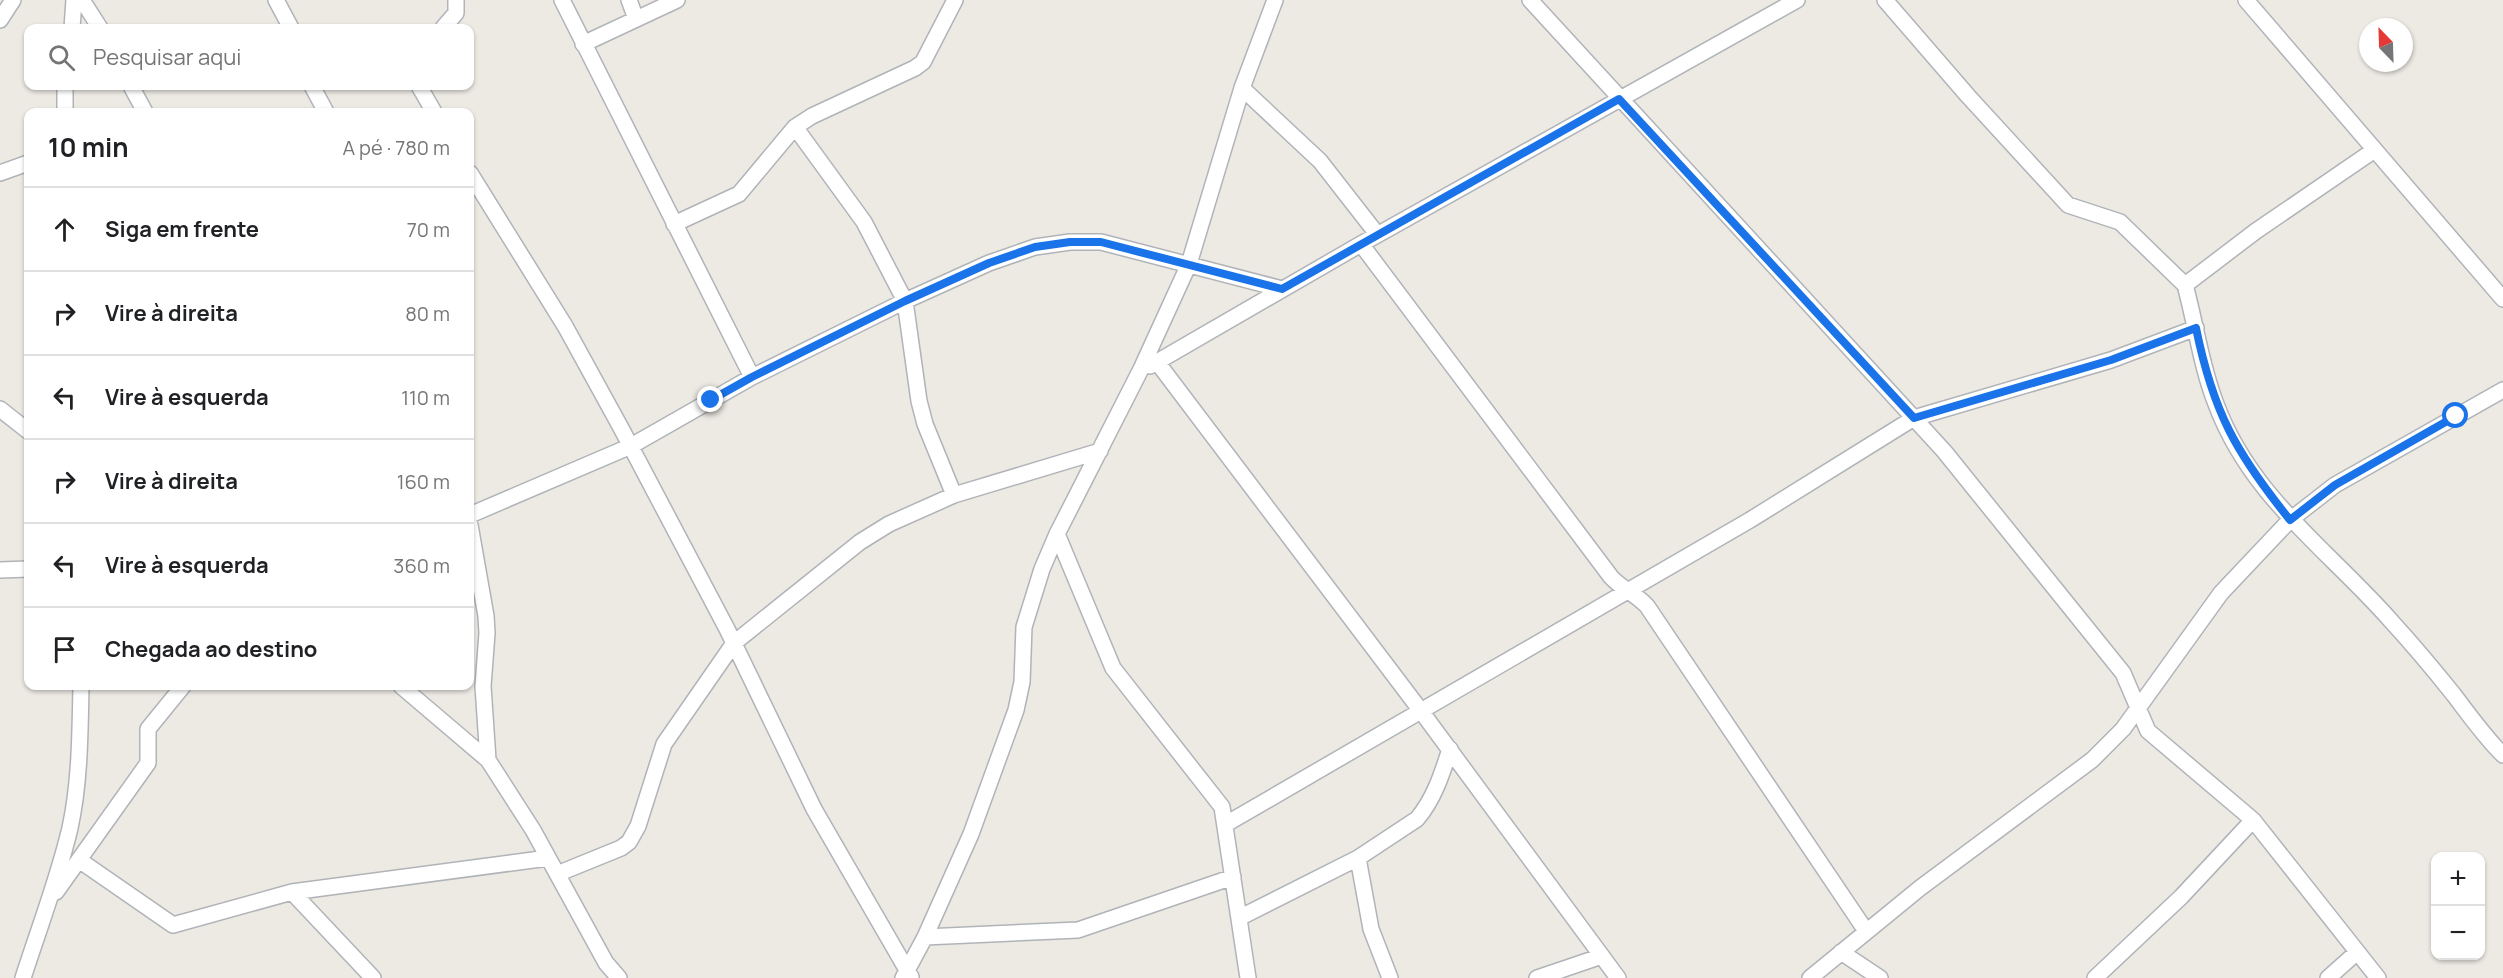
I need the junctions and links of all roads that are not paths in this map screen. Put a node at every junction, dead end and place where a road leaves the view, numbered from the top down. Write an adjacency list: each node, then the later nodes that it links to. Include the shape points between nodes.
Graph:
1 (13, 0): 16 (street)
2 (74, 0): 17 (street)
3 (82, 0): 18 (street)
4 (276, 0): 19 (street)
5 (456, 0): 20 (street, via 456,13)
6 (562, 0): 21 (street)
7 (629, 0): 15 (street)
8 (677, 0): 15 (street)
9 (955, 0): 32 (street, via 923,62)
10 (1275, 0): 22 (street)
11 (1530, 0): 27 (street)
12 (1797, 0): 27 (street)
13 (1885, 0): 41 (street, via 2068,206 2120,222)
14 (2246, 0): 33 (street)
15 (636, 19): 21 (street)
16 (0, 20)
17 (72, 24)
18 (97, 24)
19 (289, 24)
20 (446, 24)
21 (583, 44): 37 (street)
22 (1242, 88): 38 (street, via 1320,161); 40 (street)
23 (65, 90): 28 (street)
24 (133, 90): 29 (street)
25 (314, 90): 30 (street)
26 (421, 90): 31 (street)
27 (1619, 99): 38 (street); 51 (street)
28 (65, 108)
29 (143, 108)
30 (324, 108)
31 (432, 108)
32 (795, 127): 37 (street, via 739,194); 44 (street, via 864,222)
33 (2373, 151): 41 (street); 43 (street)
34 (24, 164): 35 (street)
35 (0, 173)
36 (474, 179): 53 (street, via 565,326)
37 (674, 224): 48 (street)
38 (1377, 234): 39 (street)
39 (1360, 244): 42 (street); 62 (street, via 1611,577)
40 (1189, 264): 42 (street); 44 (street, via 1101,242 1070,242 1035,247 989,263); 47 (street)
41 (2185, 285): 45 (street)
42 (1282, 289): 46 (street)
43 (2503, 299)
44 (905, 301): 48 (street); 55 (street, via 924,424)
45 (2196, 328): 51 (street, via 2111,360); 57 (street, via 2216,405 2236,448)
46 (1157, 362): 47 (street); 68 (street)
47 (1142, 369): 54 (street)
48 (752, 377): 53 (street)
49 (2503, 390): 57 (street, via 2335,485)
50 (0, 409): 52 (street)
51 (1914, 418): 62 (street); 67 (street, via 2123,673)
52 (24, 428)
53 (631, 446): 56 (street); 63 (street)
54 (1100, 451): 55 (street); 58 (street)
55 (954, 495): 63 (street, via 889,524 860,542)
56 (474, 513)
57 (2290, 520): 67 (street, via 2222,594); 70 (street, via 2361,587 2421,653)
58 (1057, 534): 73 (street, via 1113,668 1216,797); 83 (street, via 1024,627 1023,682 1016,710 971,834)
59 (474, 548): 71 (street, via 486,616 483,686)
60 (24, 569): 61 (street)
61 (0, 570)
62 (1629, 590): 68 (street); 82 (street, via 1647,606)
63 (734, 643): 77 (street, via 664,744 638,826 629,842); 87 (street, via 814,808)
64 (81, 690): 80 (street, via 80,748 70,826)
65 (180, 690): 76 (street, via 148,729 148,763)
66 (406, 690): 71 (street)
67 (2139, 708): 72 (street, via 2148,731); 82 (street, via 2092,760)
68 (1421, 711): 69 (street); 73 (street)
69 (1449, 749): 75 (street, via 1440,780 1424,811); 86 (street)
70 (2503, 755)
71 (488, 760): 74 (street)
72 (2253, 820): 85 (street); 97 (street, via 2181,897)
73 (1226, 824): 78 (street)
74 (548, 858): 77 (street); 79 (street)
75 (1358, 858): 81 (street); 92 (street, via 1371,929)
76 (79, 860): 79 (street, via 173,925); 80 (street)
77 (557, 874): 90 (street, via 606,963)
78 (1233, 877): 81 (street); 83 (street, via 1077,930)
79 (292, 892): 89 (street)
80 (50, 902): 88 (street)
81 (1239, 918): 91 (street)
82 (1866, 931): 84 (street)
83 (925, 937): 87 (street)
84 (1841, 952): 95 (street); 96 (street)
85 (2356, 953): 98 (street); 99 (street)
86 (1602, 956): 93 (street); 94 (street)
87 (907, 975)
88 (23, 978)
89 (373, 978)
90 (619, 978)
91 (1248, 978)
92 (1390, 978)
93 (1537, 978)
94 (1618, 978)
95 (1810, 978)
96 (1880, 978)
97 (2095, 978)
98 (2328, 978)
99 (2378, 978)

